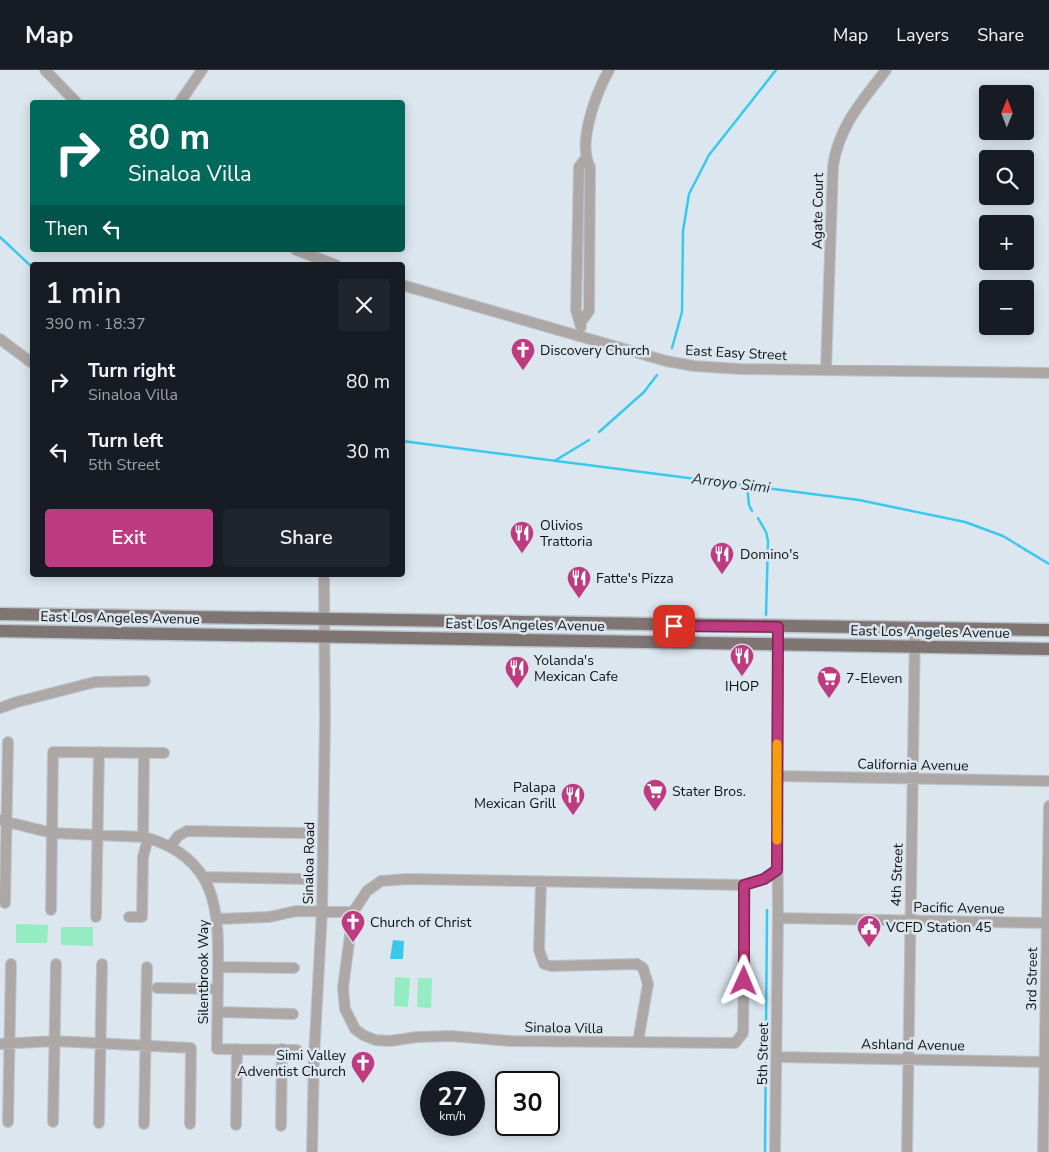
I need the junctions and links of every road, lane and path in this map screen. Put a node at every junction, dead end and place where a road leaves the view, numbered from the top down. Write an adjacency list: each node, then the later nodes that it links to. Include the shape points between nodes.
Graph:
1 (45, 70): 5 (street)
2 (202, 70): 6 (street)
3 (608, 70): 7 (street, via 590,119)
4 (886, 70): 17 (street, Agate Court, via 853,111 835,151)
5 (74, 100)
6 (181, 100)
7 (585, 158): 8 (street, via 579,167); 9 (street, via 590,167)
8 (578, 221): 9 (street); 13 (street, via 576,310)
9 (590, 221): 13 (street, via 589,311)
10 (301, 252): 11 (street)
11 (328, 262)
12 (405, 286): 14 (street, East Easy Street)
13 (581, 322): 14 (street)
14 (580, 335): 17 (street, East Easy Street, via 666,361 694,366)
15 (0, 339): 16 (street)
16 (30, 362)
17 (826, 369): 18 (street, East Easy Street)
18 (1049, 373)
19 (324, 577): 21 (street, Sinaloa Road)
20 (0, 614): 21 (main road, East Los Angeles Avenue)
21 (324, 619): 22 (main road, East Los Angeles Avenue); 26 (street, Sinaloa Road)
22 (778, 627): 23 (main road, East Los Angeles Avenue); 27 (street, 5th Street)
23 (915, 628): 24 (main road, East Los Angeles Avenue); 28 (street, 4th Street)
24 (1049, 630)
25 (0, 631): 26 (main road, East Los Angeles Avenue)
26 (324, 635): 27 (main road, East Los Angeles Avenue); 53 (street, Sinaloa Road)
27 (778, 644): 28 (main road, East Los Angeles Avenue); 36 (street, 5th Street)
28 (915, 646): 29 (main road, East Los Angeles Avenue); 37 (street, 4th Street)
29 (1049, 649)
30 (146, 681): 31 (street, via 95,682)
31 (0, 708)
32 (8, 742): 40 (street)
33 (99, 752): 34 (street); 41 (street, via 53,752); 43 (street)
34 (144, 753): 35 (street); 44 (street)
35 (164, 754)
36 (776, 776): 37 (street, California Avenue); 46 (street, 5th Street)
37 (913, 778): 38 (street, California Avenue); 59 (street, 4th Street)
38 (1049, 780)
39 (1049, 806): 60 (street, 3rd Street)
40 (3, 820): 41 (street, Silentbrook Way); 51 (street)
41 (52, 833): 43 (street, Silentbrook Way); 52 (street)
42 (306, 833): 45 (street, via 188,831 178,836)
43 (97, 834): 44 (street, Silentbrook Way); 55 (street)
44 (145, 837): 45 (street, Silentbrook Way); 56 (street, via 142,917)
45 (170, 847): 47 (street, Silentbrook Way)
46 (777, 870): 50 (street, Sinaloa Villa, via 764,879); 57 (street, 5th Street)
47 (203, 877): 48 (street); 58 (street, Silentbrook Way, via 215,903)
48 (305, 879)
49 (541, 882): 50 (street, Sinaloa Villa); 54 (street, Sinaloa Villa, via 380,881 367,891); 73 (street, via 538,950 544,964 637,964 643,968 648,984)
50 (744, 885): 73 (street, Sinaloa Villa, via 743,1033 739,1040 728,1043)
51 (5, 903)
52 (51, 910)
53 (324, 911): 54 (street); 58 (street); 89 (street, Sinaloa Road, via 314,1057)
54 (353, 912): 73 (street, Sinaloa Villa, via 343,988 345,1009 355,1029 363,1035 390,1041 451,1036 511,1041)
55 (96, 917)
56 (129, 917)
57 (778, 918): 59 (street, Pacific Avenue); 79 (street, 5th Street)
58 (218, 919): 65 (street, Silentbrook Way)
59 (910, 921): 60 (street, Pacific Avenue); 80 (street, 4th Street)
60 (1048, 923): 81 (street, 3rd Street)
61 (11, 964): 74 (street)
62 (56, 964): 71 (street)
63 (102, 964): 72 (street)
64 (147, 967): 75 (street)
65 (218, 967): 66 (street); 68 (street, Silentbrook Way)
66 (294, 968)
67 (157, 988): 68 (street)
68 (218, 989): 69 (street, Silentbrook Way)
69 (218, 1012): 70 (street); 76 (street, Silentbrook Way, via 217,1049)
70 (293, 1014)
71 (55, 1041): 72 (street); 74 (street); 83 (street)
72 (100, 1042): 75 (street); 84 (street)
73 (638, 1042)
74 (5, 1044): 82 (street)
75 (146, 1046): 85 (street); 86 (street, via 191,1048)
76 (237, 1049): 77 (street); 87 (street)
77 (282, 1049): 78 (street); 88 (street)
78 (297, 1050)
79 (776, 1057): 80 (street, Ashland Avenue); 90 (street, 5th Street)
80 (908, 1059): 81 (street, Ashland Avenue); 91 (street, 4th Street)
81 (1047, 1062): 92 (street, 3rd Street)
82 (8, 1122)
83 (54, 1122)
84 (99, 1123)
85 (144, 1124)
86 (190, 1124)
87 (236, 1125)
88 (281, 1126)
89 (312, 1152)
90 (775, 1152)
91 (907, 1152)
92 (1044, 1152)

